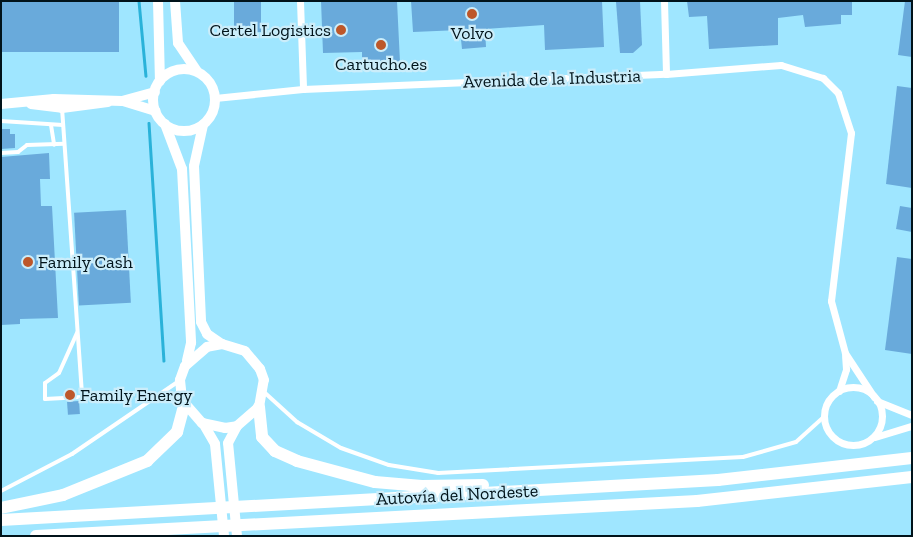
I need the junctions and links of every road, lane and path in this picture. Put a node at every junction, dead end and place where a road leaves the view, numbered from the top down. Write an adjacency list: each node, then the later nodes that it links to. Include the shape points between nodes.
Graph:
1 (158, 1): 7 (main road)
2 (175, 1): 5 (main road, via 178,43)
3 (300, 1): 8 (street)
4 (664, 1): 6 (street)
5 (198, 72): 7 (main road, via 178,70); 11 (main road, via 210,83)
6 (666, 74): 8 (street, Avenida de la Industria); 28 (street, Avenida de la Industria, via 781,65 823,78 838,93 851,133 831,301)
7 (160, 81): 9 (main road)
8 (302, 89): 11 (street, Avenida de la Industria)
9 (154, 92): 13 (main road); 17 (main road)
10 (98, 98): 12 (main road); 14 (main road); 16 (main road, via 89,103 63,103)
11 (215, 98): 22 (main road, via 213,113)
12 (110, 101): 13 (main road); 16 (main road)
13 (122, 101): 17 (main road)
14 (23, 102): 15 (main road); 16 (main road)
15 (1, 104)
16 (62, 108): 21 (lane)
17 (155, 111): 19 (main road)
18 (1, 121): 20 (lane)
19 (165, 124): 22 (main road, via 180,131); 29 (main road, via 182,170 191,343)
20 (51, 125): 21 (lane); 24 (lane)
21 (63, 125): 23 (lane)
22 (203, 125): 27 (main road, via 194,166 201,322 207,334)
23 (64, 144): 24 (lane); 26 (lane)
24 (54, 145): 25 (lane, via 27,145 18,152)
25 (1, 153)
26 (77, 333): 26 (lane, via 59,374 45,383 45,399 82,397)
27 (222, 344): 29 (main road, via 195,354); 32 (main road, via 234,346 254,359 264,380)
28 (845, 353): 31 (street, via 846,369); 33 (street)
29 (185, 366): 30 (main road)
30 (180, 380): 34 (main road); 46 (lane, via 72,454)
31 (839, 391): 33 (street, via 858,388); 37 (street, via 828,402)
32 (264, 392): 35 (main road); 37 (lane, via 296,422 341,448 389,465 438,473 743,457 796,442)
33 (876, 399): 36 (street); 41 (street, via 879,427)
34 (184, 405): 38 (main road); 47 (highway, via 177,432 147,461 63,495)
35 (259, 407): 39 (main road); 45 (highway, via 259,430 275,451 314,467 375,482 440,486 630,477)
36 (912, 415)
37 (824, 417): 41 (street, via 826,427 839,442 849,445)
38 (202, 423): 39 (main road, via 225,428); 43 (main road, via 213,436)
39 (237, 426): 43 (main road, via 228,443)
40 (912, 426): 41 (street, via 884,431)
41 (868, 440)
42 (912, 458): 45 (highway, Autovía del Nordeste)
43 (224, 472): 52 (main road); 53 (main road)
44 (912, 478): 49 (highway, Autovía del Nordeste, via 697,501)
45 (718, 480): 48 (highway, Autovía del Nordeste)
46 (1, 491)
47 (1, 508)
48 (1, 520)
49 (191, 528): 50 (highway, Autovía del Nordeste); 51 (highway)
50 (36, 536)
51 (164, 536)
52 (224, 536)
53 (236, 536)

